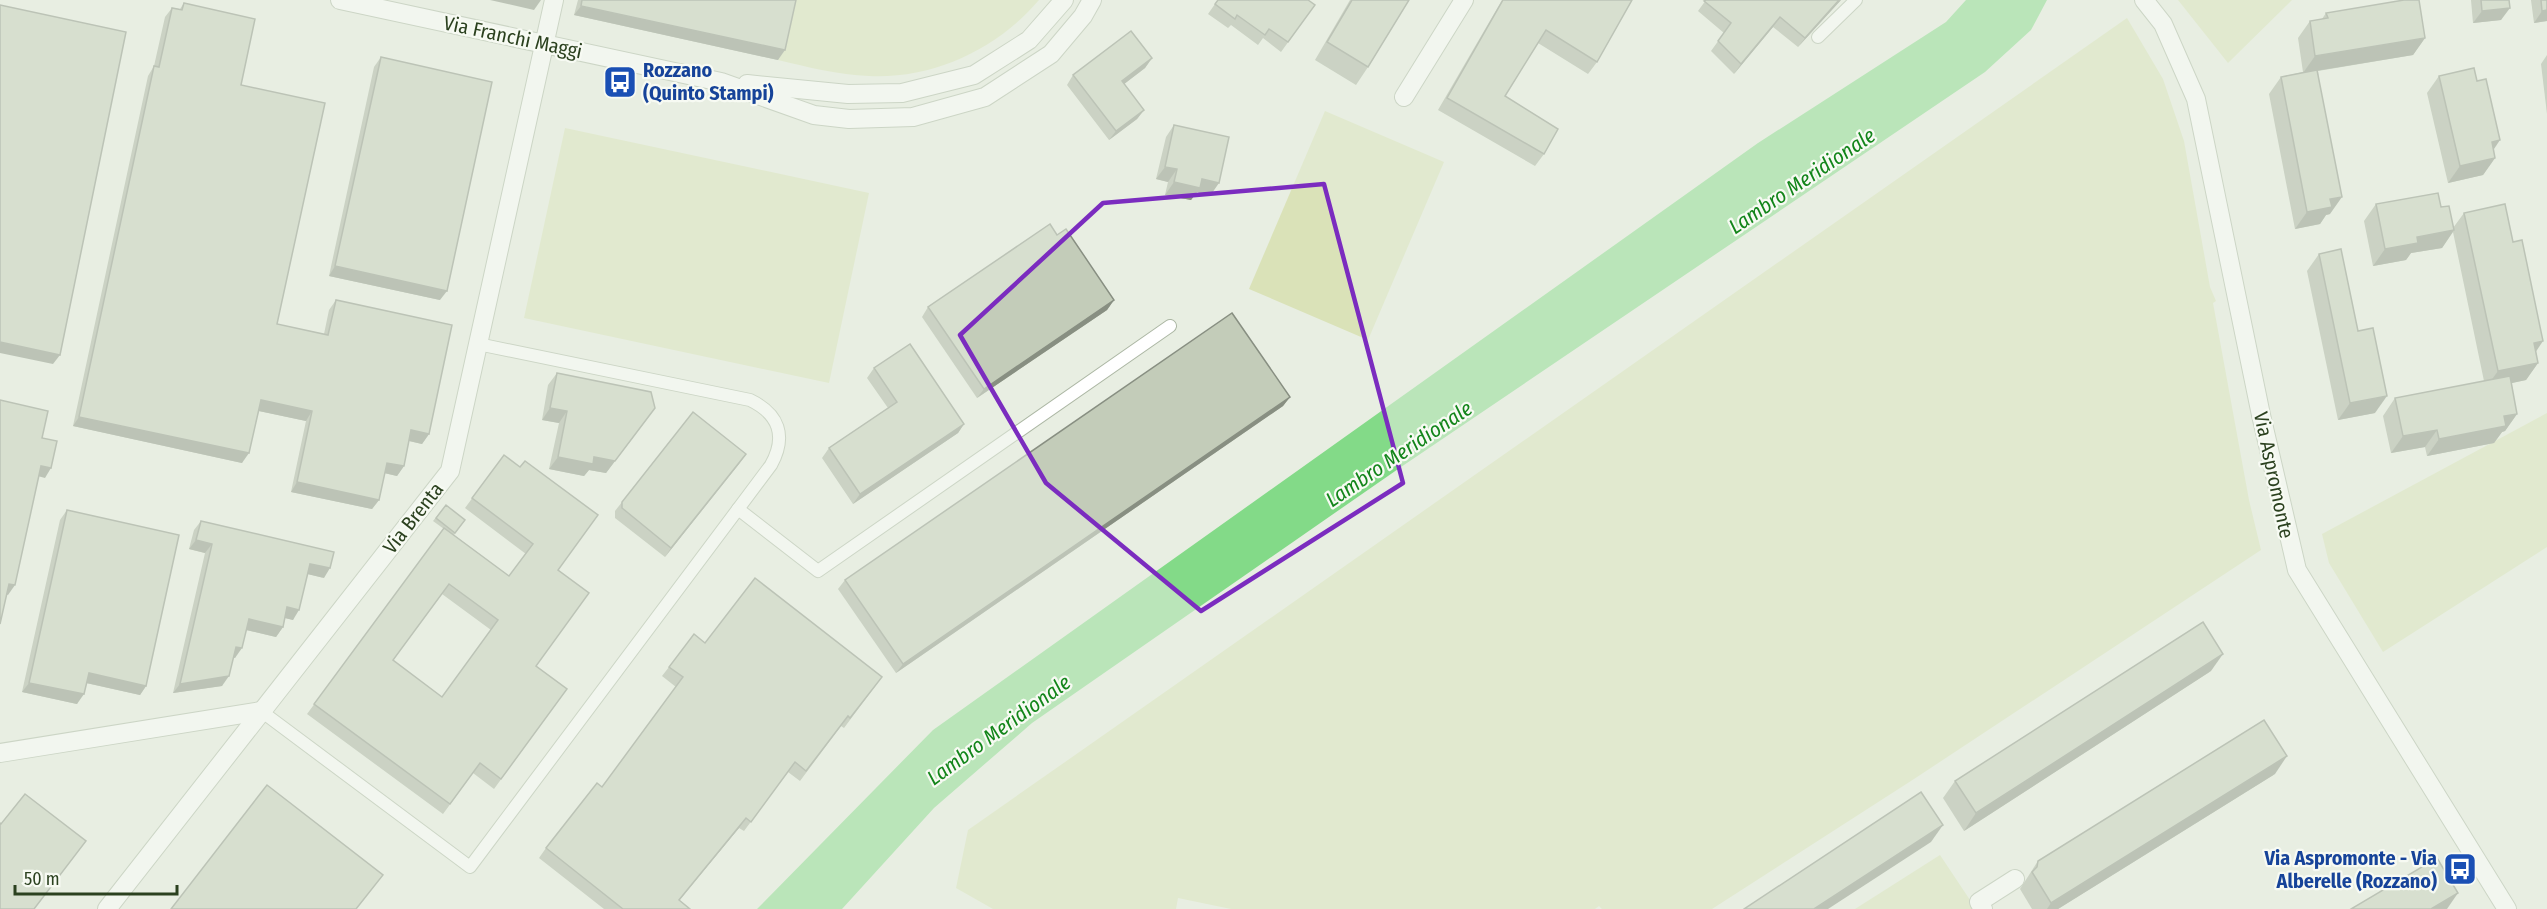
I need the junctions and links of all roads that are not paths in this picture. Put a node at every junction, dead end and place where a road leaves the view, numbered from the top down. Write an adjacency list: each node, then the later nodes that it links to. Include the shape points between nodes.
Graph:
1 (340, 0): 9 (street, Via Franchi Maggi)
2 (554, 0): 9 (street, Via Brenta)
3 (1064, 0): 10 (street, Via Franchi Maggi, via 1029,40 974,75 902,93 848,94)
4 (1092, 0): 10 (street, Via Franchi Maggi, via 1051,54 985,97 913,117 849,119 814,115)
5 (1464, 0): 11 (street)
6 (1856, 0): 8 (lane)
7 (2144, 0): 20 (street, Via Aspromonte, via 2163,24 2196,99 2297,570)
8 (1818, 37)
9 (544, 44): 10 (street, Via Franchi Maggi); 13 (street, Via Brenta)
10 (721, 82)
11 (1404, 97)
12 (1170, 326): 14 (lane, via 818,571)
13 (478, 344): 14 (lane, via 750,400 765,408 780,435 778,452); 15 (street, Via Brenta, via 450,471)
14 (738, 509): 15 (lane, via 470,867)
15 (261, 711): 16 (street); 18 (street, Via Brenta)
16 (0, 753)
17 (2015, 879): 19 (street, via 1979,902)
18 (107, 909)
19 (1983, 909)
20 (2507, 909)

